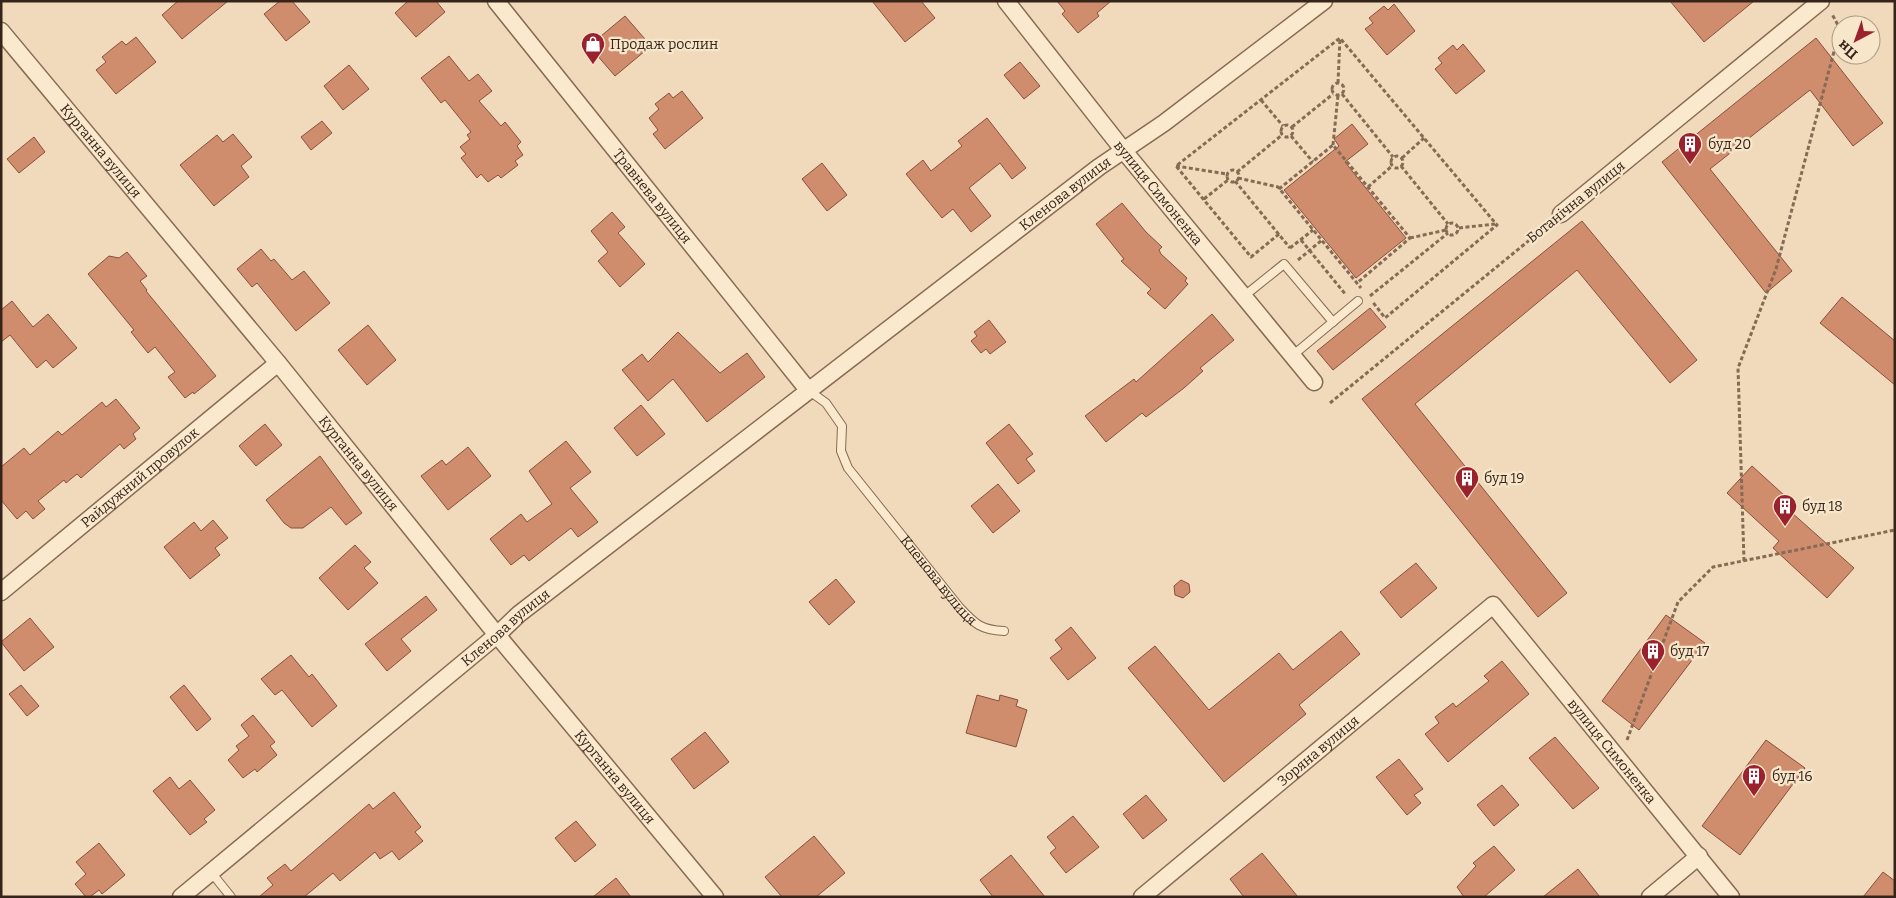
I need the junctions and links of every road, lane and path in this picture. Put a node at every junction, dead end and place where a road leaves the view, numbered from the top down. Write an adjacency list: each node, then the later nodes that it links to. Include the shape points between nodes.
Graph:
1 (496, 1): 53 (street, Травнева вулиця)
2 (1006, 1): 17 (street, вулиця Симоненка)
3 (1324, 1): 17 (street, Кленова вулиця)
4 (1825, 5): 32 (street, Ботанічна вулиця); 56 (path, via 1840,29 1776,270 1738,368)
5 (1, 30): 51 (street, Курганна вулиця)
6 (1340, 38): 7 (path); 10 (path); 15 (path)
7 (1338, 83): 8 (path, via 1332,87); 9 (path, via 1344,88)
8 (1333, 94): 9 (path); 12 (path)
9 (1340, 95): 16 (path); 18 (path)
10 (1261, 100): 11 (path); 21 (path)
11 (1283, 126): 12 (path); 13 (path)
12 (1292, 127): 14 (path)
13 (1282, 135): 14 (path); 24 (path)
14 (1291, 136): 20 (path)
15 (1424, 138): 19 (path); 34 (path)
16 (1333, 145): 20 (path); 29 (path)
17 (1124, 151): 46 (street, вулиця Симоненка); 53 (street, Кленова вулиця)
18 (1393, 157): 19 (path); 22 (path)
19 (1402, 158): 23 (path)
20 (1313, 162): 30 (path)
21 (1176, 166): 25 (path); 31 (path)
22 (1392, 166): 23 (path); 29 (path)
23 (1401, 166): 33 (path)
24 (1237, 172): 25 (path, via 1231,170); 26 (path)
25 (1227, 174): 27 (path)
26 (1238, 178): 28 (path); 30 (path)
27 (1228, 180): 28 (path); 31 (path)
28 (1235, 181): 38 (path)
29 (1368, 187): 39 (path)
30 (1279, 189): 36 (path)
31 (1204, 199): 38 (path, via 1251,257)
32 (1561, 214): 54 (path, Ботанічна вулиця)
33 (1448, 224): 35 (path, via 1454,223); 37 (path)
34 (1496, 224): 35 (path); 47 (path, via 1385,318)
35 (1458, 228): 37 (path, via 1456,234)
36 (1313, 230): 40 (path); 41 (path)
37 (1447, 232): 39 (path); 47 (path)
38 (1279, 234): 42 (path)
39 (1410, 238): 45 (path)
40 (1301, 240): 42 (path); 43 (path)
41 (1322, 240): 43 (path); 45 (path)
42 (1290, 248): 44 (path, via 1285,252)
43 (1309, 251): 44 (path); 48 (path)
44 (1286, 266): 46 (lane); 49 (lane)
45 (1357, 282): 47 (path)
46 (1243, 297): 50 (street, вулиця Симоненка)
47 (1368, 297): 48 (path)
48 (1356, 303): 49 (lane)
49 (1333, 322): 50 (lane)
50 (1292, 356): 52 (street, вулиця Симоненка)
51 (278, 363): 57 (street, Райдужний провулок); 60 (street, Курганна вулиця)
52 (1314, 382)
53 (808, 390): 59 (lane, Кленова вулиця, via 826,403 842,426 841,451 848,468 960,608 974,623 988,630); 60 (street, Кленова вулиця, via 519,614)
54 (1330, 403)
55 (1895, 530): 56 (path)
56 (1744, 560): 61 (path, via 1714,567 1678,602)
57 (1, 592)
58 (1494, 604): 61 (street, вулиця Симоненка); 67 (street, Зоряна вулиця)
59 (1004, 631)
60 (497, 635): 63 (street, Кленова вулиця); 66 (street, Курганна вулиця)
61 (1619, 760): 62 (street, вулиця Симоненка)
62 (1699, 856): 68 (street); 69 (street, вулиця Симоненка)
63 (211, 872): 64 (street, Кленова вулиця); 65 (lane)
64 (181, 897)
65 (231, 897)
66 (715, 897)
67 (1142, 897)
68 (1650, 897)
69 (1731, 897)

